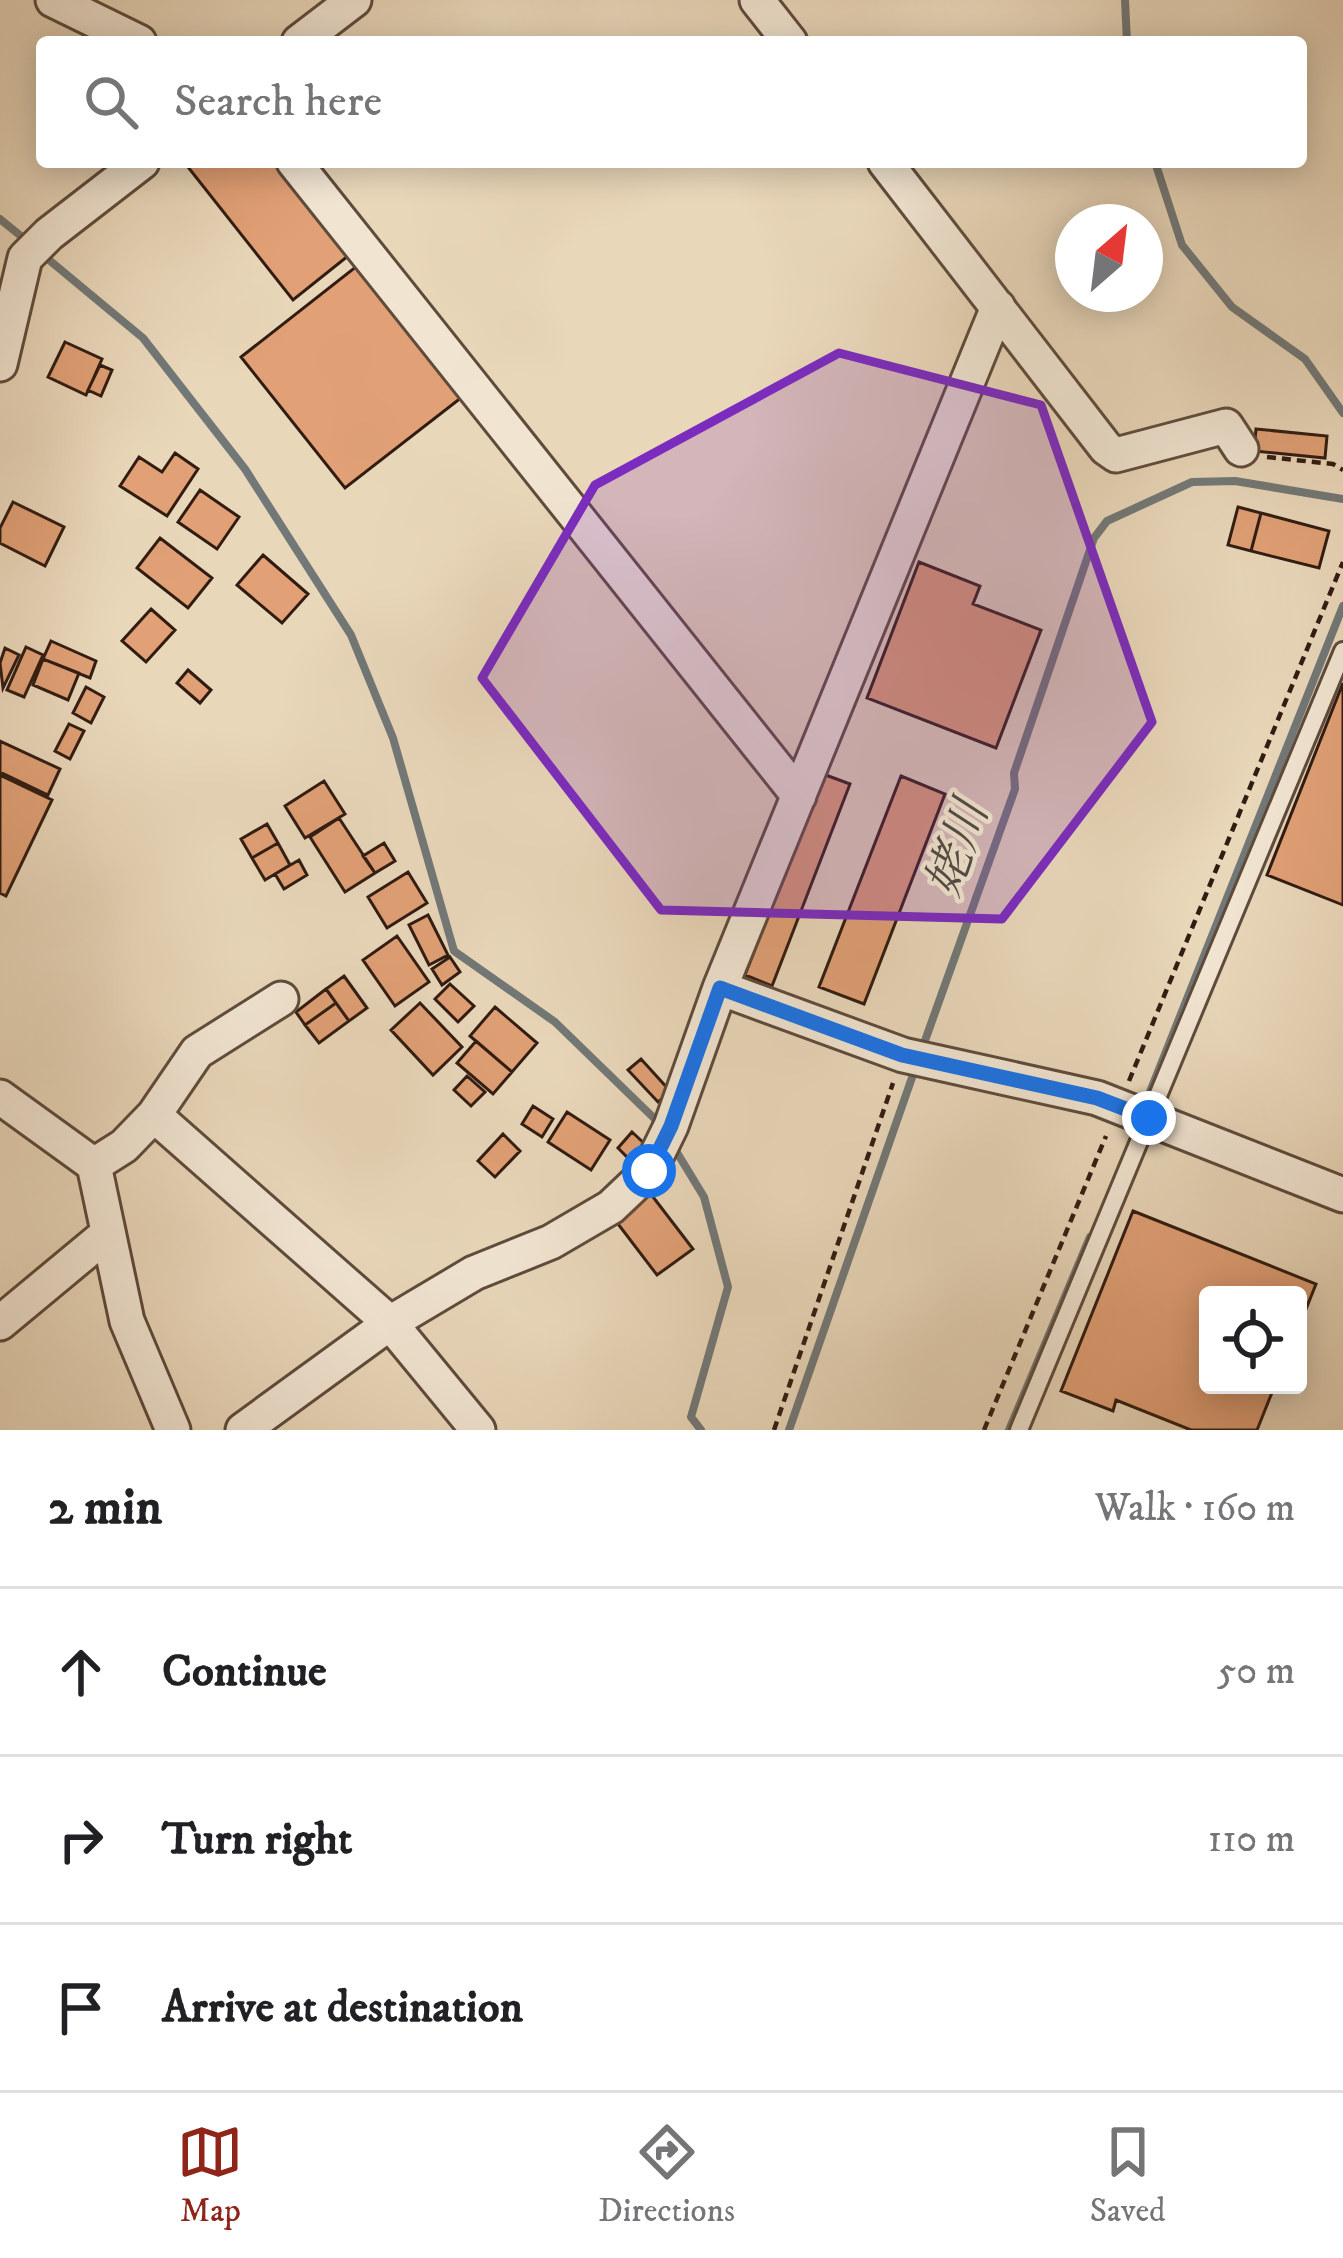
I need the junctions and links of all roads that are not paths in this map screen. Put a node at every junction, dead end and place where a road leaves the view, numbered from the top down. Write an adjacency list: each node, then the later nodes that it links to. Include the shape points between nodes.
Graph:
1 (53, 0): 4 (street)
2 (354, 0): 5 (street)
3 (758, 0): 6 (street)
4 (127, 36)
5 (307, 36)
6 (785, 36)
7 (134, 168): 11 (street, via 25,258)
8 (299, 168): 14 (street)
9 (890, 168): 10 (street)
10 (998, 307): 12 (street, via 1116,455 1226,427); 14 (street)
11 (0, 364)
12 (1241, 449)
13 (1343, 651): 18 (lane)
14 (799, 796): 15 (street)
15 (720, 988): 18 (street, via 902,1055); 24 (street, via 649,1171 610,1207 551,1242 474,1273)
16 (281, 999): 19 (street, via 197,1052)
17 (0, 1097): 20 (street)
18 (1134, 1112): 21 (street); 28 (lane)
19 (154, 1115): 20 (street); 24 (street)
20 (94, 1165): 22 (street)
21 (1343, 1195)
22 (106, 1235): 23 (street); 25 (street, via 127,1322)
23 (0, 1323)
24 (390, 1323): 26 (street); 27 (street)
25 (173, 1430)
26 (243, 1430)
27 (478, 1430)
28 (1018, 1430)

